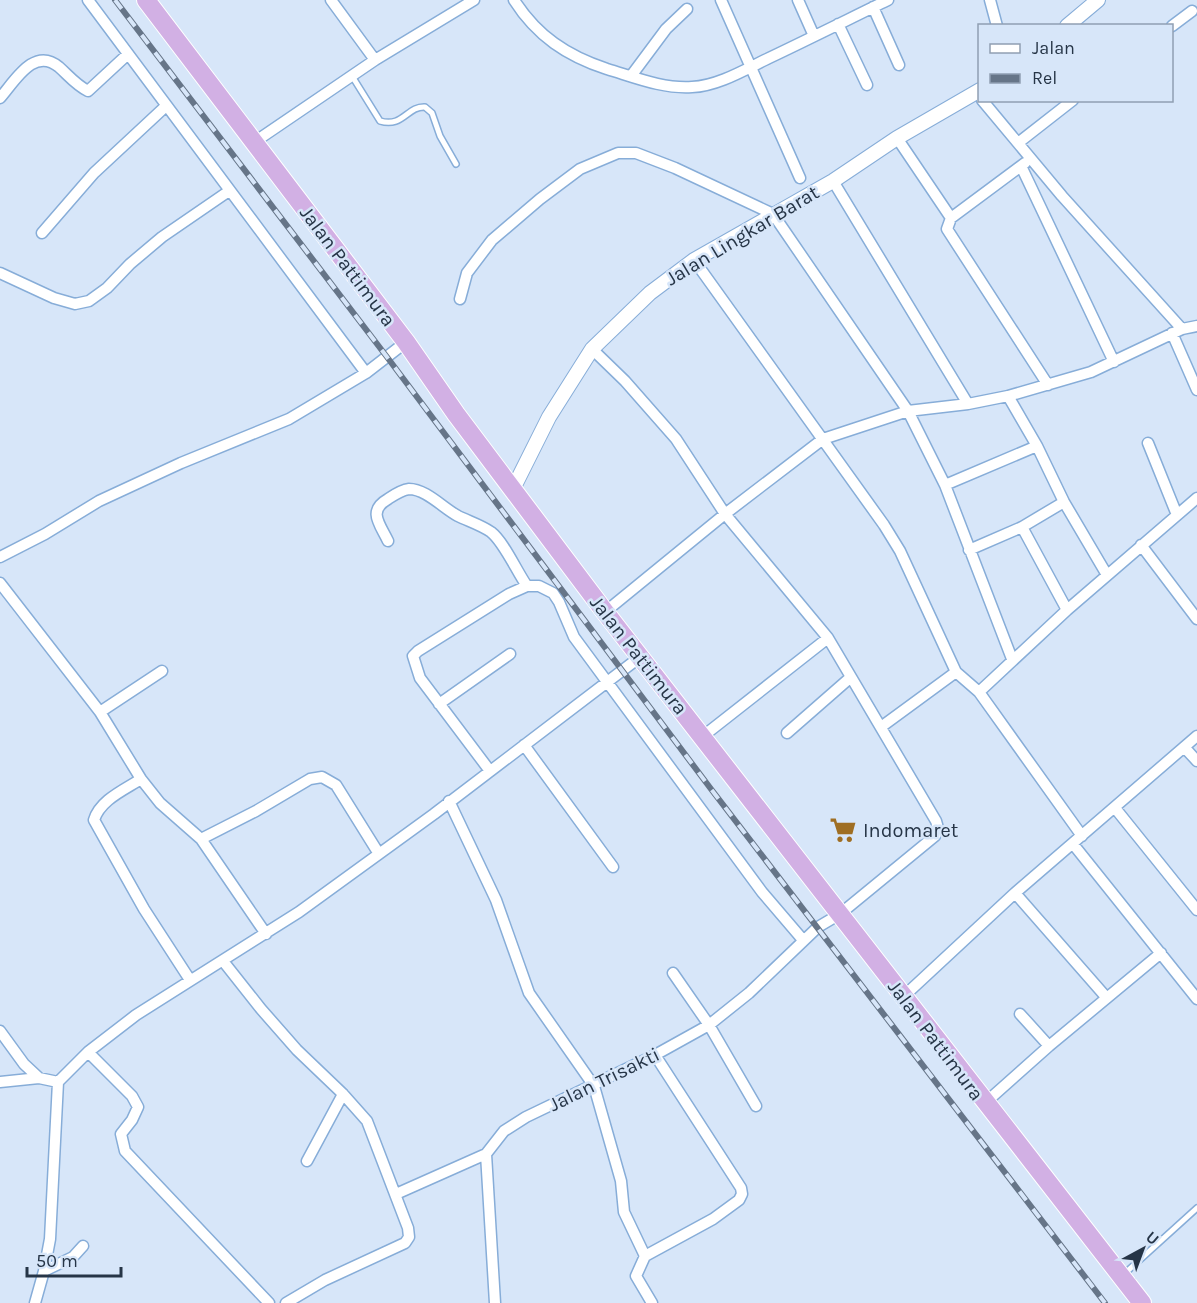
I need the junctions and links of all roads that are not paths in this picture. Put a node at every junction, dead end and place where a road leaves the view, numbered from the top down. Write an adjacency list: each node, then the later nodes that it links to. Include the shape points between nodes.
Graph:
1 (88, 0): 19 (street)
2 (146, 0): 32 (highway, Jalan Pattimura)
3 (331, 0): 20 (street)
4 (474, 0): 20 (street)
5 (514, 0): 24 (street, via 526,19 557,45 586,62)
6 (721, 0): 22 (street)
7 (798, 0): 18 (street)
8 (888, 0): 11 (street)
9 (990, 0): 15 (street)
10 (1098, 0): 16 (street)
11 (873, 8): 14 (street); 21 (street)
12 (687, 9): 24 (street, via 666,29)
13 (1192, 11): 17 (street)
14 (838, 24): 18 (street); 25 (street)
15 (996, 24)
16 (1069, 24)
17 (1173, 25)
18 (814, 36): 22 (street)
19 (128, 54): 27 (street, via 88,91 48,61 31,63); 30 (street)
20 (375, 60): 23 (street)
21 (899, 64)
22 (750, 67): 24 (street, via 693,87 668,86); 37 (street)
23 (352, 76): 32 (street); 35 (lane, via 381,120 389,123 425,107 432,113)
24 (631, 76)
25 (867, 86)
26 (978, 96): 31 (street, Jalan Lingkar Barat)
27 (0, 98)
28 (985, 102): 33 (street)
29 (1070, 102): 33 (street)
30 (166, 106): 39 (street); 42 (street, via 94,173)
31 (897, 138): 38 (street, Jalan Lingkar Barat); 41 (street)
32 (254, 142): 48 (highway, Jalan Pattimura)
33 (1018, 143): 34 (street)
34 (1032, 158): 36 (street); 47 (street)
35 (456, 164)
36 (1021, 166): 41 (street); 50 (street)
37 (800, 178)
38 (833, 181): 40 (street, Jalan Lingkar Barat); 55 (street)
39 (229, 191): 44 (street, via 162,237 89,301 75,304 54,298); 51 (street)
40 (773, 214): 43 (street, Jalan Lingkar Barat); 45 (street, via 675,168 636,153 618,153 580,169 492,240 467,273); 56 (street)
41 (951, 218): 52 (street, via 947,229)
42 (42, 233)
43 (694, 260): 49 (street, Jalan Lingkar Barat, via 650,293); 57 (street)
44 (0, 273)
45 (460, 299)
46 (1197, 326): 47 (street)
47 (1177, 331): 50 (street); 53 (street)
48 (406, 342): 51 (street); 61 (highway, Jalan Pattimura)
49 (592, 349): 61 (street, Jalan Lingkar Barat, via 549,417); 64 (street, via 676,439)
50 (1114, 362): 52 (street)
51 (366, 373): 70 (street, via 289,419 99,501)
52 (1048, 384): 54 (street)
53 (1197, 390)
54 (1008, 396): 55 (street); 59 (street)
55 (968, 404): 56 (street)
56 (908, 411): 57 (street); 60 (street)
57 (823, 439): 64 (street); 82 (street, via 900,550)
58 (1148, 443): 65 (street)
59 (1037, 446): 60 (street); 63 (street)
60 (945, 485): 69 (street)
61 (513, 489): 75 (highway, Jalan Pattimura)
62 (1197, 498): 65 (street)
63 (1064, 501): 66 (street); 71 (street)
64 (725, 514): 75 (street); 77 (street)
65 (1177, 515): 68 (street)
66 (1022, 527): 69 (street); 74 (street)
67 (388, 541): 73 (street, via 375,512 377,507 410,489 491,532)
68 (1141, 546): 71 (street); 76 (street)
69 (969, 550): 80 (street)
70 (0, 557)
71 (1107, 575): 74 (street)
72 (0, 583): 87 (street)
73 (527, 586): 84 (street, via 553,593 574,637); 86 (street, via 413,656 420,678)
74 (1067, 610): 80 (street)
75 (605, 612): 79 (highway, Jalan Pattimura)
76 (1197, 619)
77 (828, 638): 83 (street); 91 (street)
78 (510, 654): 86 (street)
79 (640, 657): 84 (street); 91 (highway, Jalan Pattimura)
80 (1012, 659): 85 (street)
81 (162, 671): 87 (street)
82 (956, 672): 85 (street); 88 (street)
83 (851, 677): 88 (street); 89 (street)
84 (607, 682): 92 (street); 108 (street, via 762,892)
85 (979, 692): 99 (street)
86 (439, 704): 95 (street)
87 (100, 712): 96 (street)
88 (881, 727): 106 (street, Jalan Trisakti, via 938,828 935,836)
89 (787, 733)
90 (1197, 736): 93 (street)
91 (702, 737): 106 (highway, Jalan Pattimura)
92 (524, 745): 95 (street); 103 (street)
93 (1185, 748): 94 (street); 98 (street)
94 (1197, 762)
95 (490, 771): 97 (street)
96 (141, 778): 100 (street, via 160,803); 112 (street, via 104,803 94,820)
97 (449, 801): 102 (street); 125 (street, via 496,900 529,993)
98 (1116, 808): 99 (street); 105 (street)
99 (1082, 836): 101 (street)
100 (201, 839): 102 (street, via 310,779 322,777 336,784); 107 (street)
101 (1073, 844): 104 (street); 109 (street)
102 (379, 854): 107 (street)
103 (613, 867)
104 (1016, 893): 113 (street); 114 (street)
105 (1197, 910)
106 (840, 914): 108 (street, Jalan Trisakti); 113 (highway, Jalan Pattimura)
107 (266, 934): 110 (street)
108 (803, 940): 117 (street, Jalan Trisakti, via 750,993)
109 (1161, 953): 114 (street); 115 (street)
110 (223, 961): 112 (street); 126 (street, via 297,1050)
111 (673, 973): 117 (street)
112 (190, 980): 120 (street)
113 (903, 997): 127 (highway, Jalan Pattimura)
114 (1106, 997): 119 (street)
115 (1197, 999)
116 (1020, 1014): 119 (street)
117 (709, 1024): 121 (street, Jalan Trisakti); 128 (street)
118 (0, 1031): 122 (street)
119 (1048, 1046): 127 (street)
120 (88, 1052): 124 (street); 138 (street, via 138,1107 121,1134 125,1151)
121 (655, 1056): 125 (street, Jalan Trisakti); 134 (street, via 742,1194 713,1219)
122 (39, 1078): 123 (street); 124 (street)
123 (0, 1082)
124 (58, 1082): 135 (street, via 50,1239)
125 (594, 1086): 129 (street, Jalan Trisakti, via 526,1117 504,1131); 134 (street, via 621,1181 624,1212)
126 (344, 1096): 130 (street); 131 (street, via 367,1121)
127 (985, 1103): 136 (highway, Jalan Pattimura)
128 (756, 1106)
129 (479, 1157): 131 (street); 140 (street)
130 (307, 1161)
131 (396, 1194): 139 (street, via 408,1228 405,1243)
132 (1197, 1208): 136 (lane)
133 (83, 1246): 135 (street, via 74,1257)
134 (645, 1256): 141 (street, via 636,1276)
135 (44, 1271): 137 (street)
136 (1121, 1276): 142 (highway, Jalan Pattimura)
137 (35, 1303)
138 (269, 1303)
139 (286, 1303)
140 (495, 1303)
141 (652, 1303)
142 (1142, 1303)

